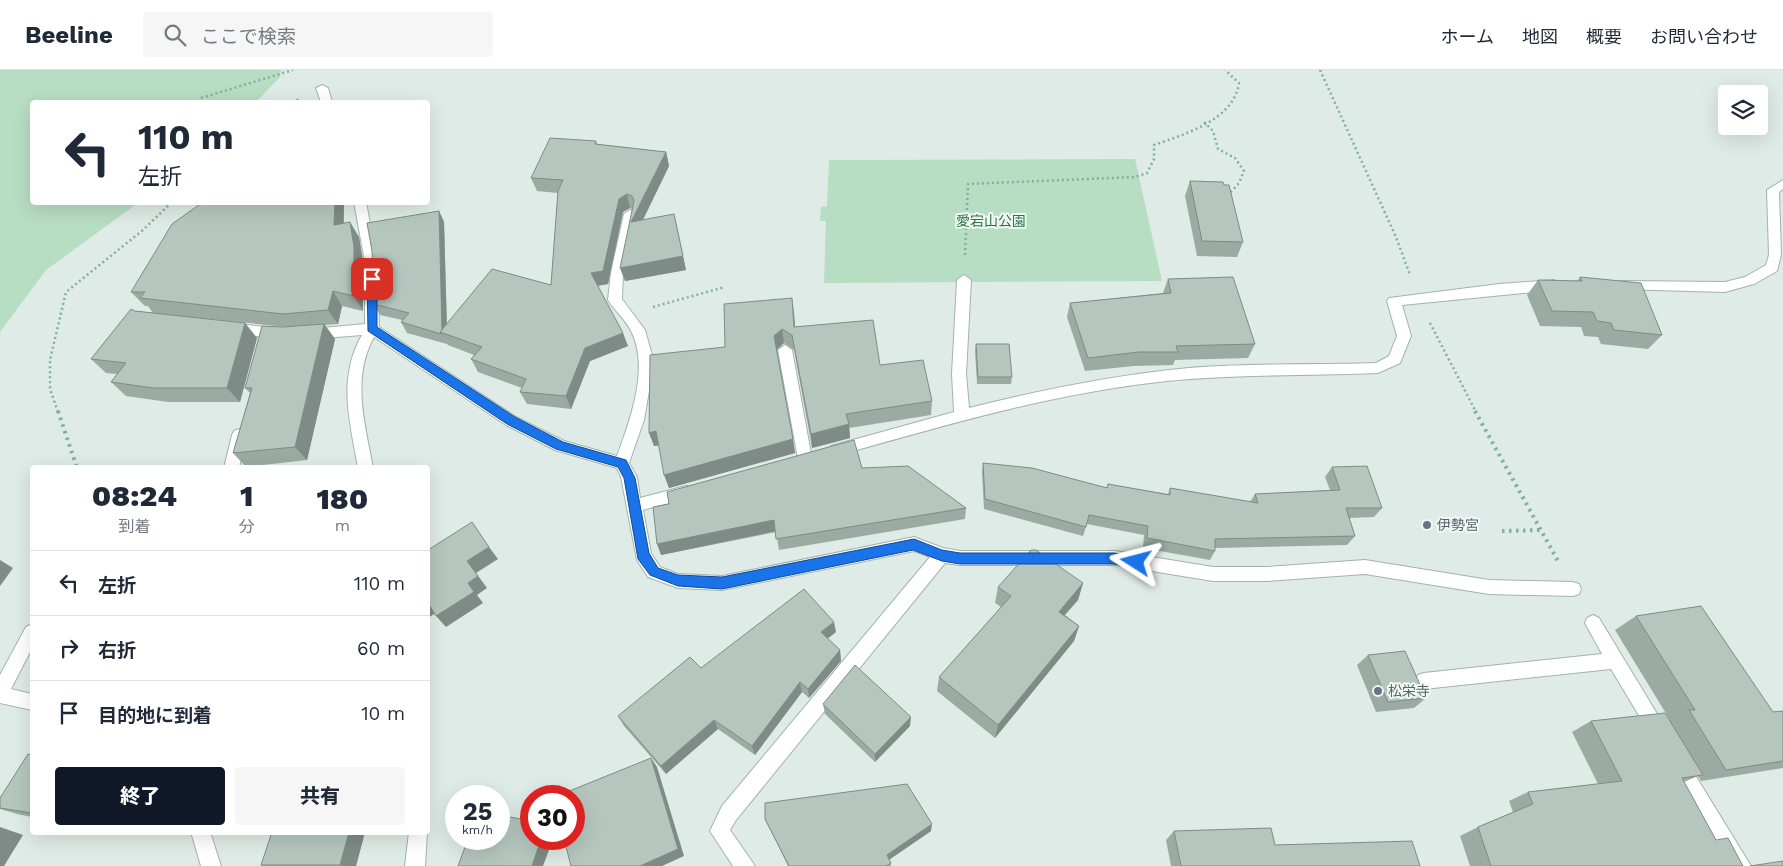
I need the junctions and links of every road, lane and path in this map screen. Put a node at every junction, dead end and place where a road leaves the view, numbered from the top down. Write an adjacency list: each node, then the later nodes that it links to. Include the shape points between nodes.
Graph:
1 (293, 70): 5 (path)
2 (1224, 70): 7 (path, via 1240,83 1238,93 1230,106)
3 (1320, 70): 14 (path, via 1396,237)
4 (322, 88): 6 (street)
5 (202, 98)
6 (326, 100)
7 (1204, 122): 9 (path, via 1213,131 1218,148 1235,158 1244,171 1239,183); 13 (path, via 1154,145 1154,159 1147,173 1135,177 968,184)
8 (1783, 184): 16 (street, via 1773,190 1775,255 1772,268 1749,281 1725,287)
9 (1228, 194)
10 (169, 205): 28 (path, via 66,292 50,360 50,389)
11 (361, 205): 21 (street, via 372,262)
12 (630, 214): 18 (street, via 617,272 615,300)
13 (964, 280): 25 (street, via 959,374)
14 (1412, 280)
15 (1566, 285): 25 (street, via 1500,288 1394,301 1404,336 1395,359 1378,368 1166,376 1111,384)
16 (1605, 286)
17 (724, 287): 18 (path)
18 (627, 315): 27 (street, via 638,330 647,362 637,420)
19 (1427, 315): 33 (path, via 1455,375)
20 (218, 327): 22 (street)
21 (372, 328): 22 (street, via 294,335); 27 (street, via 511,420 560,446); 30 (street, via 358,352 353,400)
22 (268, 332): 23 (street)
23 (262, 350)
24 (786, 350): 25 (street, via 810,457)
25 (962, 416)
26 (243, 422): 29 (street)
27 (622, 463): 32 (street, via 629,478)
28 (76, 465)
29 (231, 465)
30 (365, 465)
31 (701, 488): 32 (street)
32 (634, 506): 35 (street, via 643,555 654,572 678,581 722,583 914,544)
33 (1541, 530): 34 (path); 36 (path)
34 (1502, 531)
35 (942, 555): 36 (street, via 960,558 1114,558 1213,574 1365,567 1489,587); 47 (street, via 728,813 719,831)
36 (1573, 588)
37 (1593, 623): 39 (street)
38 (30, 636): 41 (street)
39 (1615, 661): 40 (street); 48 (street)
40 (1424, 681)
41 (0, 694): 42 (street)
42 (30, 702)
43 (201, 835): 45 (street)
44 (418, 835): 46 (street)
45 (212, 866)
46 (415, 866)
47 (745, 866)
48 (1741, 866)

